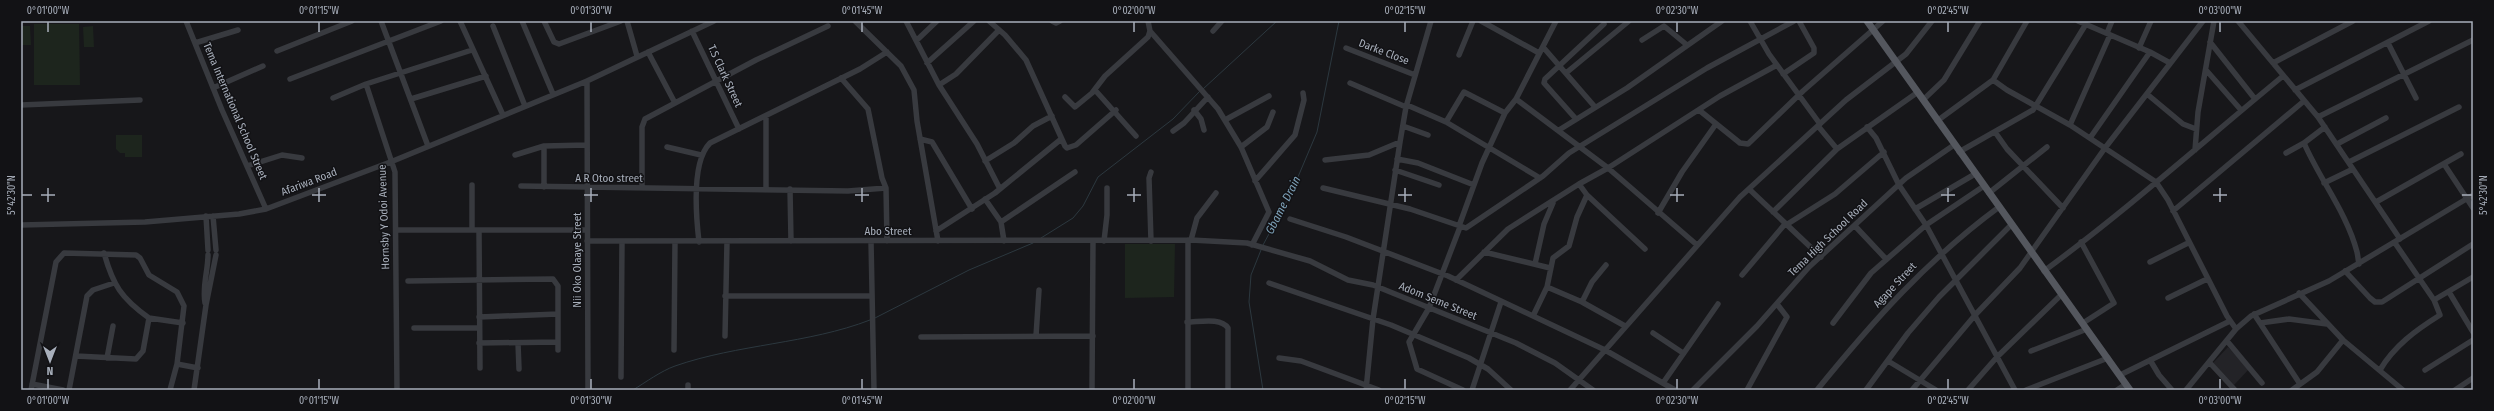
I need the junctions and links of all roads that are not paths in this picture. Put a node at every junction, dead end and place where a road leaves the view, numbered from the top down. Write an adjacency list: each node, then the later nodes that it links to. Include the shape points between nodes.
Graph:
1 (186, 21): 59 (street, Tema International School Street)
2 (352, 21): 66 (street)
3 (381, 21): 57 (street)
4 (441, 21): 57 (street)
5 (460, 21): 65 (street)
6 (522, 21): 101 (street)
7 (544, 21): 8 (street, via 554,42 559,44)
8 (621, 21)
9 (626, 21): 72 (street)
10 (855, 21): 68 (street)
11 (906, 21): 54 (street)
12 (937, 21): 54 (street)
13 (974, 21): 74 (street)
14 (988, 21): 47 (street)
15 (1052, 21): 16 (street)
16 (1060, 21)
17 (1148, 21): 49 (street)
18 (1222, 21): 50 (street)
19 (1431, 21): 85 (street)
20 (1472, 21): 71 (street)
21 (1481, 21): 70 (street)
22 (1556, 21): 62 (street)
23 (1629, 21): 81 (street)
24 (1722, 21): 61 (street)
25 (1750, 21): 53 (street)
26 (1794, 21): 53 (street)
27 (1799, 21): 83 (street, via 1814,48 1814,53)
28 (1867, 21): 51 (main road)
29 (1883, 21): 51 (street)
30 (1932, 21): 73 (street, via 1906,54)
31 (1980, 21): 113 (street, via 1944,80)
32 (2027, 21): 90 (street)
33 (2078, 21): 43 (street)
34 (2112, 21): 52 (street)
35 (2151, 21): 64 (street)
36 (2203, 21): 75 (street)
37 (2214, 21): 58 (street)
38 (2238, 21): 76 (street)
39 (2353, 21): 76 (street)
40 (2429, 21): 60 (street)
41 (710, 22): 48 (street, Afariwa Road)
42 (1604, 24): 77 (street)
43 (2086, 24): 52 (street); 117 (street)
44 (493, 26): 118 (street)
45 (828, 26): 92 (street)
46 (238, 30): 59 (street)
47 (999, 30): 95 (street, via 962,68); 130 (street, via 1026,60)
48 (692, 31): 67 (street, Afariwa Road); 92 (street, T.S Clark Street)
49 (1150, 31): 97 (street, via 1148,37 1105,76); 103 (street)
50 (1213, 31)
51 (1874, 31): 73 (main road); 105 (street)
52 (2108, 34): 64 (street); 139 (street)
53 (1762, 39): 78 (street); 161 (street, via 1753,41 1707,68)
54 (917, 40): 74 (street)
55 (1642, 40): 61 (street, via 1664,26)
56 (2473, 40): 84 (street)
57 (389, 41): 82 (street); 89 (street)
58 (2210, 42): 80 (street); 111 (street)
59 (195, 43): 96 (street, Tema International School Street)
60 (2388, 43): 84 (street); 98 (street)
61 (1687, 45): 120 (street, via 1645,76)
62 (1543, 47): 70 (street); 77 (street)
63 (1346, 48): 85 (street, Darke Close)
64 (2139, 48): 69 (street)
65 (472, 50): 82 (street); 86 (street)
66 (277, 51)
67 (648, 52): 72 (street, Afariwa Road); 115 (street)
68 (887, 52): 88 (street); 152 (street, via 901,66 914,90)
69 (2150, 52): 75 (street); 151 (street)
70 (1539, 53): 110 (street)
71 (1460, 55)
72 (637, 56): 91 (street, Afariwa Road)
73 (1896, 62): 99 (main road); 138 (street, via 1858,90)
74 (928, 63): 95 (street)
75 (2170, 63): 102 (street)
76 (2273, 63): 87 (street)
77 (1559, 64): 81 (street); 133 (street, via 1544,81)
78 (1777, 65): 83 (street); 124 (street)
79 (263, 66): 96 (street)
80 (2206, 70): 125 (street); 144 (street)
81 (1566, 73): 120 (street)
82 (401, 74): 94 (street); 109 (street)
83 (1783, 74): 105 (street)
84 (2403, 74): 108 (street); 131 (street)
85 (1415, 75): 119 (street)
86 (486, 76): 109 (street); 128 (street)
87 (2283, 76): 98 (street); 111 (street)
88 (841, 78): 129 (street); 204 (street, via 868,109)
89 (290, 79)
90 (1993, 80): 117 (street); 135 (street)
91 (587, 81): 101 (street, Afariwa Road); 157 (street, Nii Oko Olaaye Street)
92 (716, 82): 115 (street); 143 (street, T.S Clark Street)
93 (1350, 83): 119 (street)
94 (366, 84): 107 (street); 178 (street, Hornsby Y Odoi Avenue)
95 (939, 85): 179 (street, via 977,144)
96 (213, 88): 182 (street, Tema International School Street)
97 (1095, 90): 106 (street, via 1074,107); 122 (street)
98 (2295, 90): 114 (street)
99 (1918, 92): 113 (main road); 141 (street)
100 (1303, 93): 191 (street, via 1304,100 1295,135)
101 (552, 94): 118 (street, Afariwa Road)
102 (2147, 94): 144 (street, via 2183,124); 166 (street)
103 (1206, 96): 123 (street); 134 (street)
104 (1269, 96): 134 (street)
105 (1798, 96): 137 (street, via 1748,144 1740,143); 138 (street)
106 (1065, 97)
107 (333, 98)
108 (2416, 98)
109 (411, 99): 159 (street)
110 (1516, 99): 127 (street); 146 (street)
111 (2255, 99): 125 (street)
112 (140, 100): 116 (street)
113 (1923, 100): 135 (main road)
114 (2304, 101): 131 (street); 228 (street)
115 (676, 103): 203 (street, via 643,122)
116 (21, 105)
117 (2035, 105): 139 (street); 148 (street, via 2028,114)
118 (525, 106): 128 (street, Afariwa Road)
119 (1406, 106): 136 (street); 140 (street)
120 (1595, 107): 133 (street)
121 (2459, 107): 180 (street)
122 (1116, 110): 150 (street); 153 (street, via 1075,145 1067,148)
123 (1194, 110): 145 (street, via 1203,123); 147 (street, via 1184,123)
124 (1699, 110): 137 (street); 184 (street)
125 (2241, 110): 168 (street)
126 (1273, 112): 164 (street, via 1267,127)
127 (1505, 113): 136 (street, via 1464,92); 165 (street)
128 (504, 115): 159 (street, Afariwa Road)
129 (766, 116): 143 (street); 208 (street)
130 (1052, 116): 153 (street); 179 (street, via 1033,126 1014,143)
131 (2318, 117): 142 (street)
132 (2386, 118): 156 (street)
133 (1576, 119): 146 (street)
134 (1225, 120): 164 (street)
135 (1937, 121): 158 (main road)
136 (1446, 122): 165 (street)
137 (1716, 124): 229 (street, via 1682,172)
138 (1819, 125): 167 (street); 211 (street)
139 (2070, 125): 151 (street)
140 (1403, 126): 149 (street); 154 (street)
141 (1868, 127): 167 (street); 169 (street)
142 (2325, 127): 155 (street); 156 (street)
143 (739, 129): 172 (street, via 710,143)
144 (2196, 129): 168 (street)
145 (1204, 130)
146 (1559, 130): 161 (street)
147 (1173, 131)
148 (1995, 132): 170 (street); 183 (street)
149 (1428, 135)
150 (1136, 136)
151 (2090, 138): 166 (street)
152 (920, 139): 225 (street, via 932,142); 244 (street)
153 (1060, 140): 210 (street)
154 (1400, 142): 176 (street, via 1369,155); 177 (street)
155 (2304, 143): 171 (street); 193 (street)
156 (2337, 144): 180 (street)
157 (587, 145): 160 (street); 202 (street, Nii Oko Olaaye Street)
158 (1954, 145): 170 (main road); 198 (street, Tema High School Road)
159 (428, 146): 178 (street, Afariwa Road)
160 (544, 146): 174 (street); 201 (street)
161 (1581, 146): 184 (street); 190 (street, via 1563,157)
162 (2048, 146): 183 (street)
163 (666, 147): 172 (street)
164 (1241, 147): 191 (street)
165 (1490, 147): 190 (street); 197 (street)
166 (2105, 148): 192 (street); 222 (street)
167 (1837, 149): 227 (street)
168 (2194, 150): 192 (street)
169 (1884, 152): 198 (street); 236 (street, via 1835,194)
170 (1959, 152): 189 (main road)
171 (2286, 153)
172 (702, 154): 207 (street)
173 (2461, 154): 181 (street)
174 (515, 155)
175 (302, 158): 182 (street, via 282,155)
176 (1325, 160)
177 (1397, 160): 186 (street); 197 (street, via 1422,164)
178 (393, 161): 224 (street, Afariwa Road); 240 (street, Hornsby Y Odoi Avenue)
179 (984, 161): 210 (street)
180 (2349, 162): 185 (street)
181 (2444, 164): 217 (street); 219 (street)
182 (247, 166): 224 (street, Tema International School Street)
183 (2024, 167): 213 (street); 222 (street)
184 (1608, 168): 194 (street); 229 (street)
185 (2353, 169): 193 (street); 219 (street)
186 (1396, 170): 196 (street); 220 (street)
187 (1075, 172): 233 (street)
188 (1151, 172): 255 (street)
189 (1975, 174): 200 (main road); 226 (street)
190 (1540, 178): 238 (street, via 1471,226)
191 (1255, 181): 263 (street, via 1269,214)
192 (2156, 182): 228 (street); 260 (street)
193 (2324, 183): 278 (street, via 2338,206 2357,252)
194 (1579, 184): 214 (street); 218 (street)
195 (472, 185): 241 (street)
196 (1439, 185)
197 (1474, 185): 238 (street)
198 (1899, 185): 226 (street); 239 (street, Tema High School Road)
199 (521, 186): 201 (street, A R Otoo street)
200 (1984, 186): 213 (main road); 237 (street)
201 (544, 187): 202 (street, A R Otoo street)
202 (587, 188): 203 (street, A R Otoo street); 243 (street, Nii Oko Olaaye Street)
203 (642, 188): 207 (street, A R Otoo street)
204 (886, 188): 209 (street, A R Otoo street); 250 (street)
205 (1107, 188): 254 (street)
206 (1323, 188): 220 (street)
207 (697, 189): 208 (street, A R Otoo street); 258 (street)
208 (766, 189): 209 (street, A R Otoo street)
209 (790, 189): 248 (street)
210 (1000, 189): 216 (street)
211 (1750, 189): 227 (street); 265 (street)
212 (1216, 193): 245 (street, via 1197,218)
213 (1989, 193): 221 (main road)
214 (1586, 195): 266 (street); 281 (street, via 1569,246 1555,255)
215 (2473, 195): 217 (street)
216 (986, 199): 225 (street); 233 (street)
217 (2467, 199): 223 (street); 256 (street)
218 (1554, 201): 271 (street, via 1508,229); 277 (street, via 1544,224)
219 (2376, 202): 256 (street)
220 (1390, 205): 238 (street); 269 (street)
221 (1999, 207): 234 (main road); 272 (street, Agape Street)
222 (2063, 208): 273 (street)
223 (2473, 208)
224 (266, 209): 231 (street, Afariwa Road)
225 (972, 209): 244 (street)
226 (1915, 209): 237 (street)
227 (1773, 212): 236 (street)
228 (2173, 212): 261 (street)
229 (1658, 213): 265 (street)
230 (206, 216): 231 (street, Afariwa Road); 235 (street, Afariwa Road, via 145,222); 267 (street)
231 (213, 216): 262 (street)
232 (1290, 220): 269 (street)
233 (1001, 222): 252 (street)
234 (2012, 224): 273 (main road); 291 (street)
235 (21, 225)
236 (1785, 225): 274 (street); 285 (street)
237 (1926, 225): 272 (street); 275 (street)
238 (1459, 226): 284 (street)
239 (1855, 226): 274 (street, Tema High School Road); 275 (street)
240 (397, 230): 241 (street); 379 (street, Hornsby Y Odoi Avenue)
241 (472, 230): 242 (street)
242 (480, 230): 243 (street); 287 (street)
243 (587, 230): 246 (street, Nii Oko Olaaye Street)
244 (936, 231): 251 (street)
245 (1189, 240): 255 (street, Abo Street); 263 (street, Abo Street); 318 (street)
246 (587, 241): 247 (street, Abo Street); 380 (street, Nii Oko Olaaye Street)
247 (622, 241): 257 (street, Abo Street); 365 (street)
248 (792, 241): 249 (street, Abo Street); 259 (street, Abo Street)
249 (871, 241): 250 (street, Abo Street); 302 (street)
250 (888, 241): 251 (street, Abo Street)
251 (938, 241): 252 (street, Abo Street)
252 (1004, 241): 253 (street, Abo Street)
253 (1093, 241): 254 (street, Abo Street); 336 (street)
254 (1104, 241): 255 (street, Abo Street)
255 (1151, 241)
256 (2398, 241): 278 (street); 289 (street)
257 (675, 242): 258 (street, Abo Street); 345 (street)
258 (699, 242): 259 (street, Abo Street)
259 (727, 242): 301 (street)
260 (2082, 242): 282 (street); 319 (street, via 2114,303)
261 (2188, 243): 276 (street); 288 (street)
262 (215, 244): 267 (street); 280 (street, via 216,253)
263 (1252, 244): 268 (street, Abo Street)
264 (2473, 244): 289 (street)
265 (1697, 245): 325 (street)
266 (1645, 249)
267 (208, 250): 280 (street)
268 (1267, 250): 295 (street, Adom Seme Street, via 1310,262 1348,280)
269 (1383, 251): 284 (street); 295 (street)
270 (104, 252): 293 (street); 322 (street, via 136,255 140,258 149,275 177,292 184,306); 372 (street, via 64,253 56,262)
271 (1484, 252): 277 (street); 290 (street)
272 (1940, 253): 291 (street); 394 (street, Agape Street, via 1888,305)
273 (2032, 253): 282 (main road); 311 (street)
274 (1821, 257): 308 (street, Tema High School Road)
275 (1886, 259): 321 (street, via 1871,273)
276 (2150, 262)
277 (1535, 264): 281 (street)
278 (2358, 264): 283 (street)
279 (1606, 265): 306 (street, via 1592,282)
280 (211, 268): 359 (street, via 203,292 206,305)
281 (1550, 268): 296 (street)
282 (2044, 271): 300 (main road)
283 (2345, 271): 289 (street, via 2378,303); 299 (street)
284 (1441, 273): 290 (street); 309 (street)
285 (1742, 275)
286 (2473, 277): 298 (street)
287 (479, 279): 292 (street); 310 (street, via 553,279 557,283); 314 (street)
288 (2207, 279): 303 (street); 317 (street)
289 (2420, 279): 304 (street)
290 (1456, 280): 305 (street)
291 (1957, 280): 311 (street); 355 (street, via 1908,333)
292 (408, 281)
293 (114, 283): 315 (street, via 131,305); 349 (street, via 93,290 87,296)
294 (1269, 283): 316 (street)
295 (1378, 287): 309 (street, Adom Seme Street); 316 (street)
296 (1547, 287): 306 (street); 313 (street)
297 (1039, 290): 335 (street)
298 (2449, 292): 304 (street); 330 (street)
299 (2299, 293): 312 (street); 323 (street)
300 (2062, 294): 319 (main road); 350 (street)
301 (725, 296): 302 (street); 334 (street)
302 (872, 296): 381 (street)
303 (2168, 298)
304 (2434, 300): 362 (street, via 2440,315 2393,350)
305 (1501, 302): 313 (street); 331 (street)
306 (1582, 302): 325 (street)
307 (1718, 304): 348 (street)
308 (1777, 304): 392 (street, Tema High School Road); 393 (street, via 1787,317)
309 (1429, 308): 331 (street, Adom Seme Street); 333 (street)
310 (558, 314): 314 (street); 341 (street)
311 (1976, 314): 350 (street); 368 (street)
312 (2254, 314): 320 (street); 329 (street)
313 (1533, 316): 346 (street)
314 (479, 317): 327 (street)
315 (149, 318): 322 (street); 351 (street, via 140,355 131,359)
316 (1373, 319): 333 (street); 373 (street)
317 (2230, 321): 329 (street); 354 (street)
318 (1187, 322): 383 (street); 384 (street, via 1219,322 1228,328)
319 (2083, 322): 328 (main road)
320 (2260, 322): 323 (street, via 2289,318); 371 (street)
321 (1832, 323)
322 (183, 324): 357 (street)
323 (2327, 324): 338 (street)
324 (113, 326): 351 (street)
325 (1625, 326): 346 (street)
326 (414, 328): 327 (street)
327 (479, 328): 343 (street)
328 (2087, 329): 347 (street); 353 (main road)
329 (2236, 329): 340 (street)
330 (2473, 332)
331 (1491, 333): 358 (street); 367 (street, Adom Seme Street, via 1550,360)
332 (1653, 333): 348 (street)
333 (1413, 334): 358 (street); 386 (street, via 1409,346 1417,369)
334 (725, 336)
335 (1036, 336): 336 (street); 337 (street)
336 (1093, 336): 382 (street)
337 (921, 337)
338 (2343, 340): 362 (street); 371 (street, via 2322,367)
339 (2473, 340): 363 (street)
340 (2227, 341): 356 (street); 370 (street)
341 (558, 342): 342 (street); 344 (street)
342 (518, 343): 343 (street); 361 (street)
343 (479, 344): 360 (street)
344 (558, 350)
345 (674, 350)
346 (1605, 350): 367 (street); 369 (street)
347 (2031, 351)
348 (1683, 353): 369 (street)
349 (76, 356): 351 (street); 376 (street)
350 (1997, 357): 398 (street); 399 (street)
351 (107, 358)
352 (1279, 358): 373 (street, via 1301,361)
353 (2108, 358): 364 (main road); 400 (street)
354 (2150, 360): 364 (street); 402 (street)
355 (1888, 361): 368 (street); 395 (street)
356 (2210, 363): 403 (street); 404 (street)
357 (177, 364): 359 (street); 377 (street)
358 (1480, 364): 387 (street); 388 (street)
359 (198, 368): 378 (street)
360 (480, 368)
361 (519, 369)
362 (2380, 370): 406 (street)
363 (2425, 370)
364 (2120, 375): 374 (main road)
365 (622, 377)
366 (2473, 378): 407 (street)
367 (1578, 380): 389 (street); 390 (street, Adom Seme Street)
368 (1919, 381): 396 (street); 397 (street)
369 (1663, 383): 391 (street)
370 (2262, 383)
371 (2300, 384): 405 (street)
372 (32, 387): 375 (street)
373 (1366, 387): 385 (street)
374 (2128, 387): 401 (street)
375 (63, 390)
376 (69, 390)
377 (170, 390)
378 (194, 390)
379 (397, 390)
380 (588, 390)
381 (874, 390)
382 (1092, 390)
383 (1188, 390)
384 (1228, 390)
385 (1379, 390)
386 (1463, 390)
387 (1472, 390)
388 (1511, 390)
389 (1570, 390)
390 (1593, 390)
391 (1675, 390)
392 (1693, 390)
393 (1746, 390)
394 (1817, 390)
395 (1866, 390)
396 (1912, 390)
397 (1936, 390)
398 (1968, 390)
399 (2015, 390)
400 (2026, 390)
401 (2117, 390)
402 (2172, 390)
403 (2186, 390)
404 (2235, 390)
405 (2292, 390)
406 (2403, 390)
407 (2455, 390)

